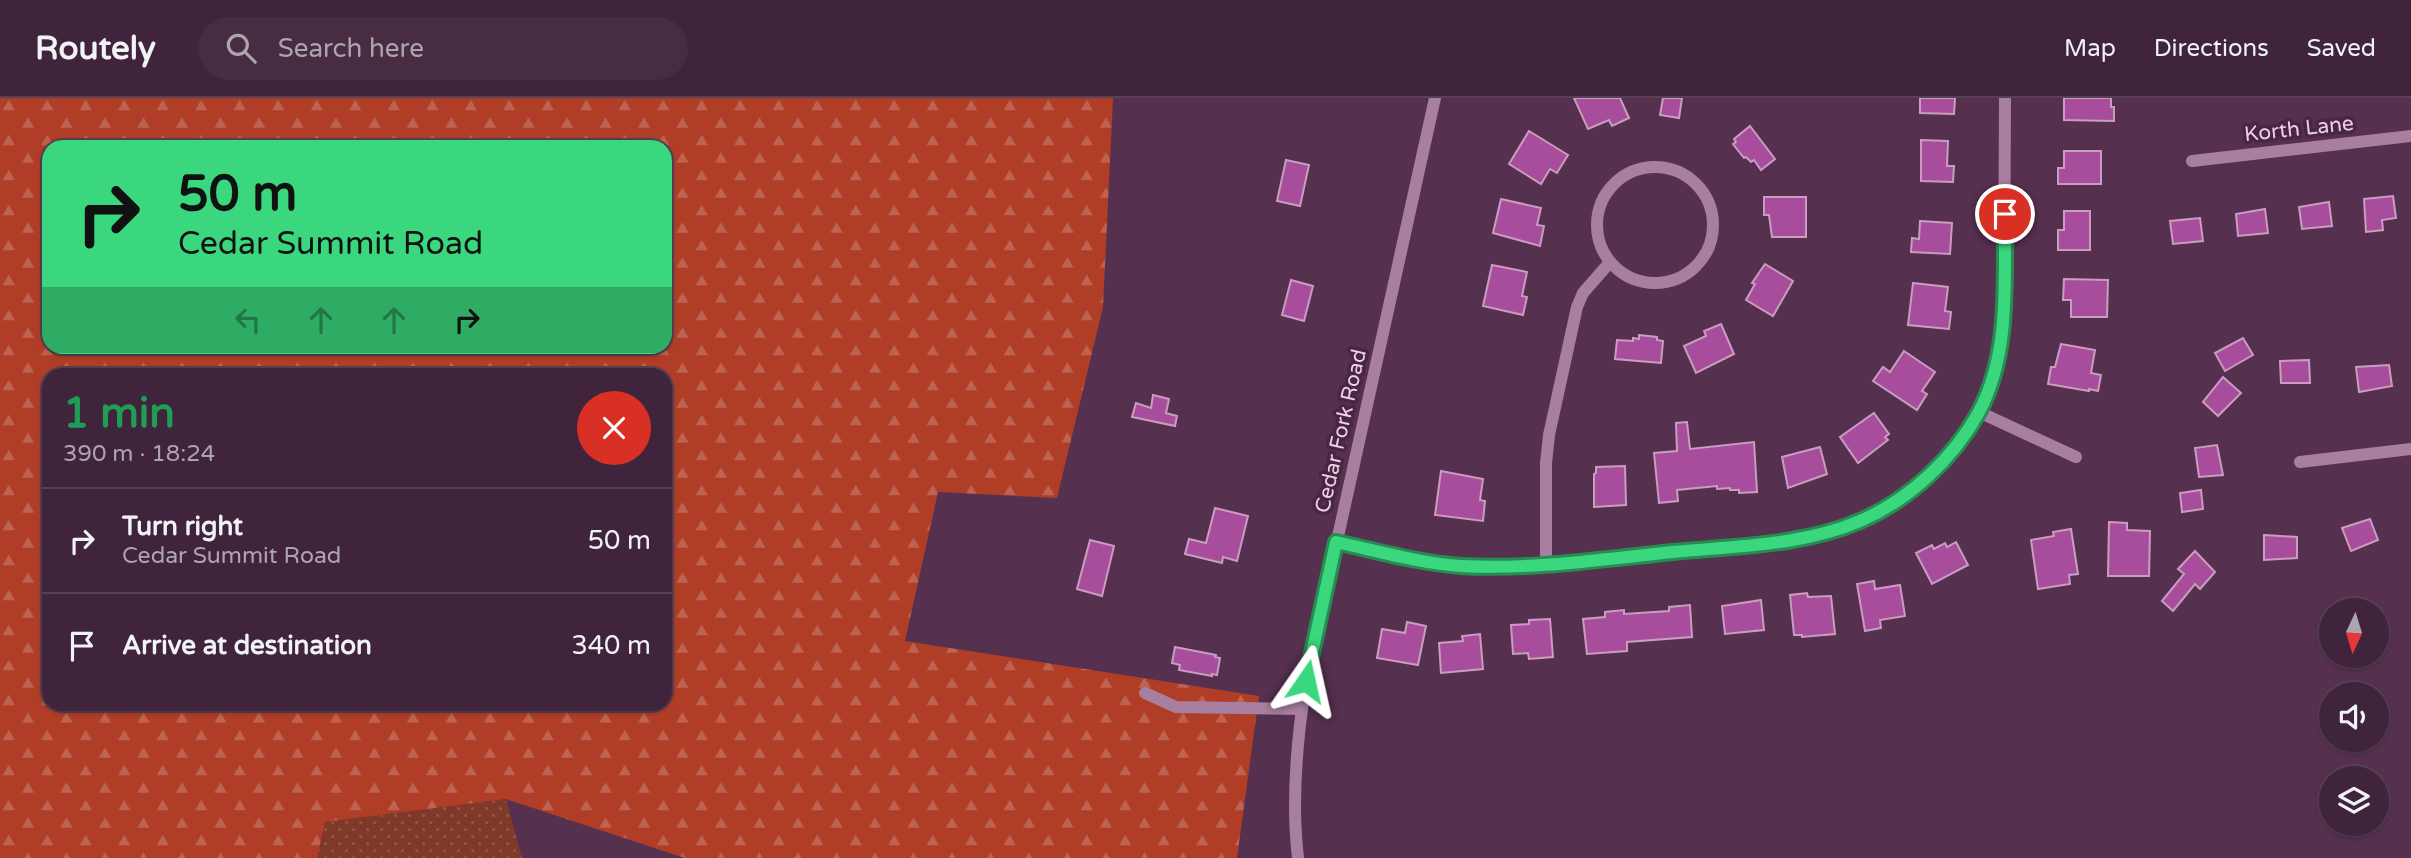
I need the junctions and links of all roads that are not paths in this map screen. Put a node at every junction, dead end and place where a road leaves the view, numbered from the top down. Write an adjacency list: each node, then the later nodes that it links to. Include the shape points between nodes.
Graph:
1 (1435, 98): 10 (street, Cedar Fork Road)
2 (2005, 98): 6 (street, via 2002,329 1995,369)
3 (2411, 136): 4 (street, Korth Lane)
4 (2192, 161)
5 (1610, 262): 5 (street, via 1630,278 1656,283 1692,270 1712,237 1712,212 1700,189 1667,169 1642,169 1618,180 1602,201 1597,226); 11 (street, via 1577,307 1554,410 1546,463)
6 (1979, 412): 8 (street); 11 (street, via 1919,485 1860,521 1821,535)
7 (2411, 449): 9 (street)
8 (2076, 457)
9 (2300, 462)
10 (1336, 542): 11 (street, via 1460,566); 13 (street, Cedar Fork Road)
11 (1546, 565)
12 (1145, 693): 13 (street, via 1176,707)
13 (1302, 709): 14 (street, Cedar Fork Road, via 1296,796)
14 (1298, 858)

